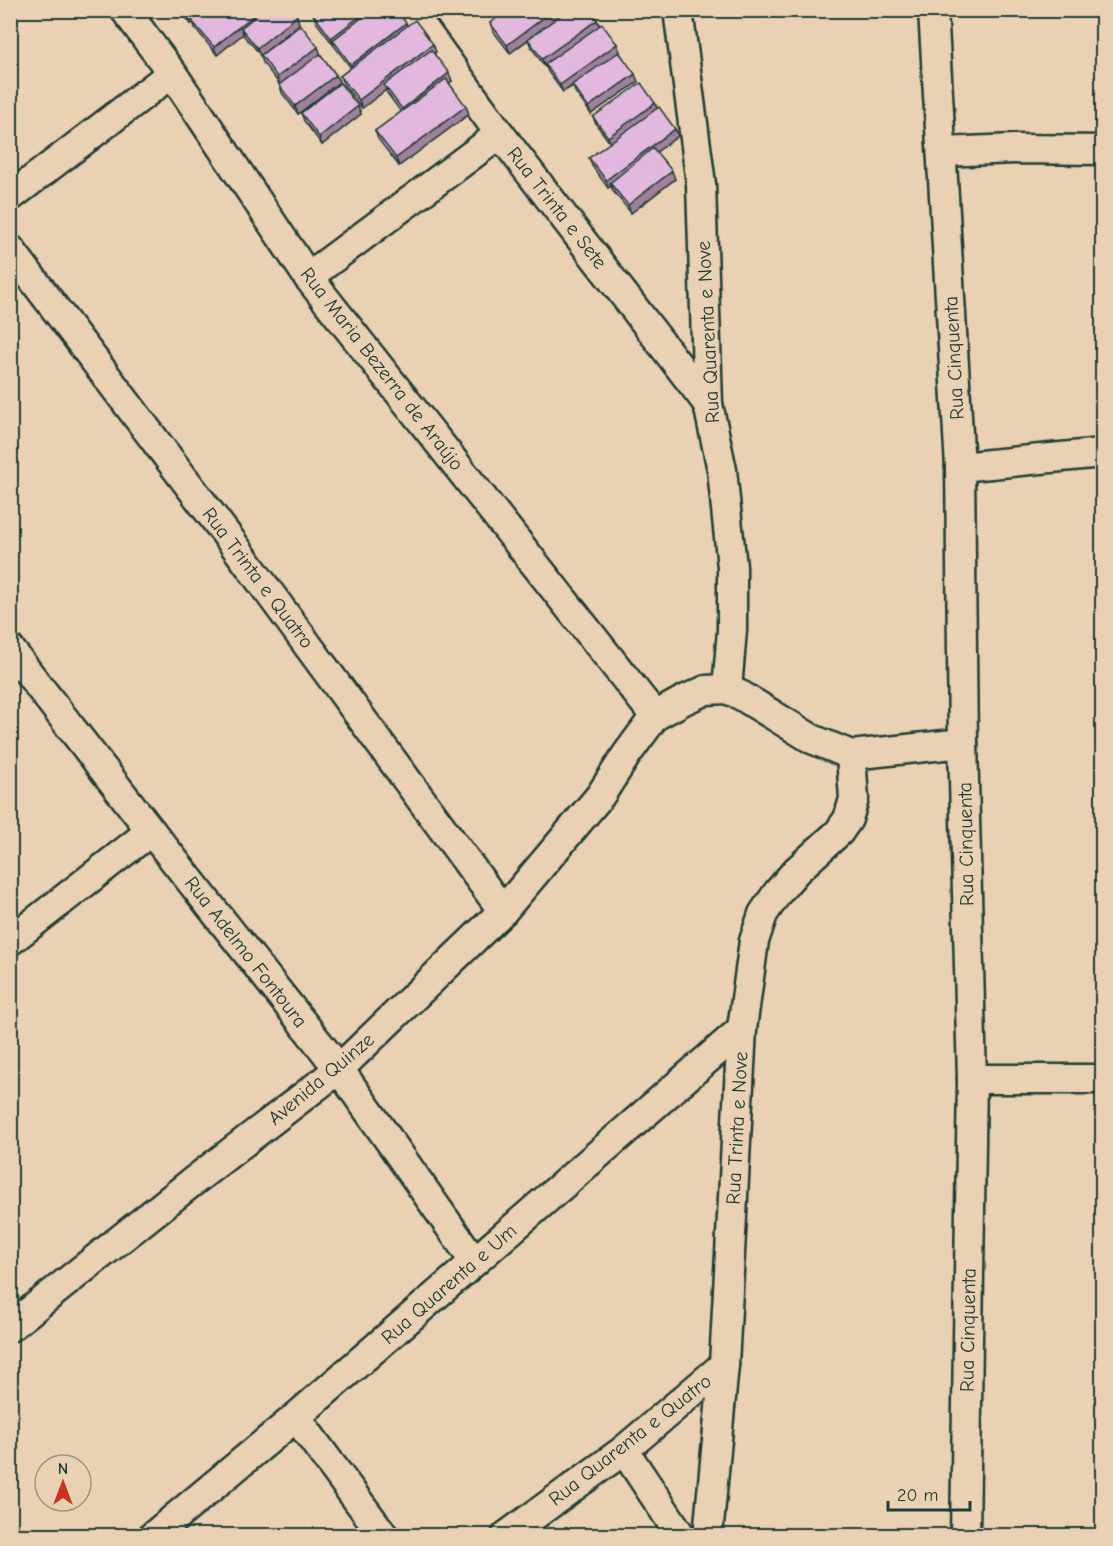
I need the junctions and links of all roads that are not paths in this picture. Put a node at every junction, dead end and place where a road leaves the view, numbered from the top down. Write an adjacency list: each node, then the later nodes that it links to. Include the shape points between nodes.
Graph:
1 (125, 10): 5 (street, Rua Maria Bezerra de Araújo)
2 (410, 10): 6 (street, Rua Trinta e Sete)
3 (678, 10): 12 (street, Rua Quarenta e Nove, via 700,184)
4 (933, 10): 8 (street, Rua Cinquenta)
5 (172, 73): 9 (street); 11 (street, Rua Maria Bezerra de Araújo)
6 (500, 134): 11 (street); 12 (street, Rua Trinta e Sete)
7 (1102, 150): 8 (street)
8 (942, 152): 14 (street, Rua Cinquenta)
9 (10, 197)
10 (10, 249): 21 (street, Rua Trinta e Quatro, via 222,528)
11 (308, 277): 17 (street, Rua Maria Bezerra de Araújo)
12 (708, 404): 16 (street, Rua Quarenta e Nove, via 722,470 732,567)
13 (1102, 453): 14 (street)
14 (960, 467): 18 (street, Rua Cinquenta)
15 (10, 649): 20 (street, Rua Adelmo Fontoura)
16 (727, 689): 17 (street, via 706,690); 19 (street, via 812,739)
17 (655, 716): 21 (street, Avenida Quinze, via 600,796)
18 (963, 743): 19 (street); 25 (street, Rua Cinquenta)
19 (851, 755): 23 (street, Rua Trinta e Nove, via 854,799 848,819 796,871 764,914 754,941)
20 (151, 831): 22 (street); 24 (street, Rua Adelmo Fontoura)
21 (503, 910): 24 (street, Avenida Quinze)
22 (10, 940)
23 (742, 1029): 27 (street, Rua Quarenta e Um); 29 (street, Rua Trinta e Nove)
24 (339, 1069): 27 (street, Rua Adelmo Fontoura); 28 (street, Avenida Quinze)
25 (972, 1079): 26 (street); 37 (street, Rua Cinquenta)
26 (1102, 1079)
27 (474, 1261): 30 (street, Rua Quarenta e Um)
28 (10, 1327)
29 (724, 1365): 31 (street, Rua Quarenta e Quatro); 36 (street, Rua Trinta e Nove)
30 (296, 1417): 32 (street, Rua Quarenta e Um); 33 (street)
31 (624, 1450): 34 (street, Rua Quarenta e Quatro); 35 (street)
32 (153, 1536)
33 (384, 1536)
34 (506, 1536)
35 (681, 1536)
36 (708, 1536)
37 (965, 1536)

